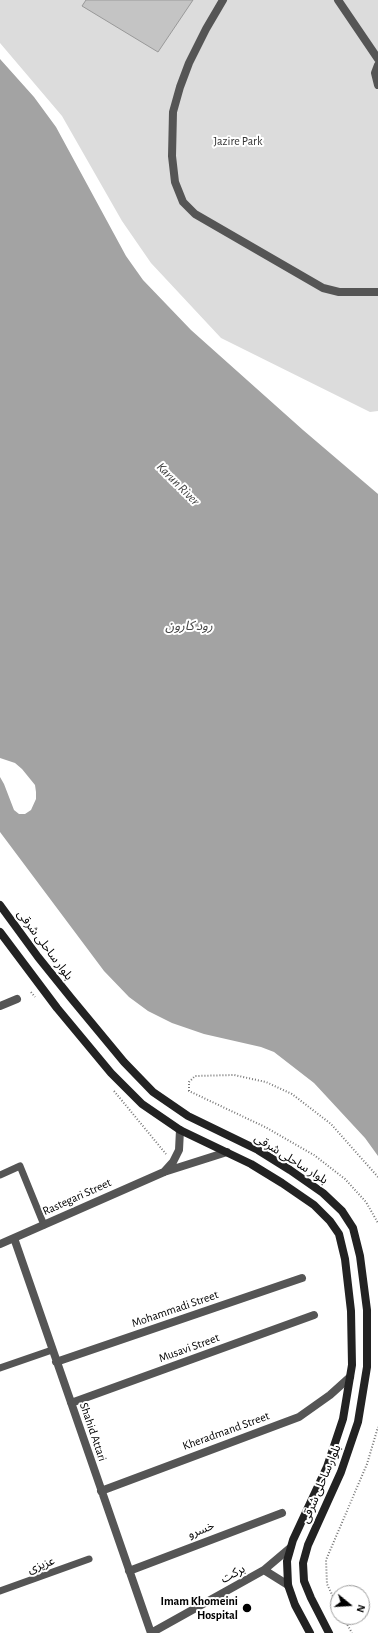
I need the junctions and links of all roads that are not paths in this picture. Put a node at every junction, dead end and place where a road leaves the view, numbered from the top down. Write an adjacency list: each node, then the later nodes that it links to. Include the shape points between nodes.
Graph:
1 (223, 0): 6 (street, via 190,63 173,112 172,156 175,182 182,202 195,214 323,288 339,292)
2 (338, 0): 3 (street)
3 (378, 59)
4 (378, 65): 5 (street, via 375,73)
5 (378, 85)
6 (378, 292)
7 (0, 905): 35 (main road, بلوار ساحلی شرقی, via 71,998 124,1062 153,1092 188,1116 258,1150 290,1170 323,1193 342,1211 353,1228 360,1256 367,1310 367,1367 358,1422 341,1472 308,1545 303,1563 304,1581)
8 (0, 932): 11 (main road, بلوار ساحلی شرقی, via 111,1073 142,1104)
9 (17, 999): 10 (street)
10 (0, 1006)
11 (180, 1130): 12 (main road, بلوار ساحلی شرقی); 13 (street, via 179,1150)
12 (227, 1152): 13 (street, Rastegari Street); 23 (main road, بلوار ساحلی شرقی, via 251,1164 314,1205 339,1234 345,1259 351,1311)
13 (164, 1172): 15 (street, Rastegari Street)
14 (0, 1175): 15 (lane, via 20,1166)
15 (44, 1225): 16 (street, Rastegari Street)
16 (14, 1238): 17 (street, Rastegari Street); 20 (street, Shahid Attari)
17 (0, 1244)
18 (302, 1278): 21 (street, Mohammadi Street)
19 (314, 1315): 24 (street, Musavi Street)
20 (52, 1350): 21 (street, Shahid Attari); 22 (lane)
21 (56, 1362): 24 (street, Shahid Attari)
22 (0, 1368)
23 (350, 1377): 25 (street, Kheradmand Street, via 299,1417); 27 (main road, بلوار ساحلی شرقی, via 344,1419 327,1466)
24 (71, 1403): 25 (street, Shahid Attari)
25 (101, 1491): 30 (street, Shahid Attari)
26 (282, 1512): 30 (street, خسرو)
27 (290, 1548): 29 (street, برکت); 31 (main road, بلوار ساحلی شرقی, via 287,1561)
28 (89, 1559): 32 (lane, عزیزی)
29 (264, 1570): 31 (street, برکت); 33 (street, برکت)
30 (129, 1571): 33 (street, Shahid Attari)
31 (288, 1585): 34 (main road, بلوار ساحلی شرقی)
32 (0, 1591)
33 (151, 1633)
34 (310, 1633)
35 (328, 1633)

